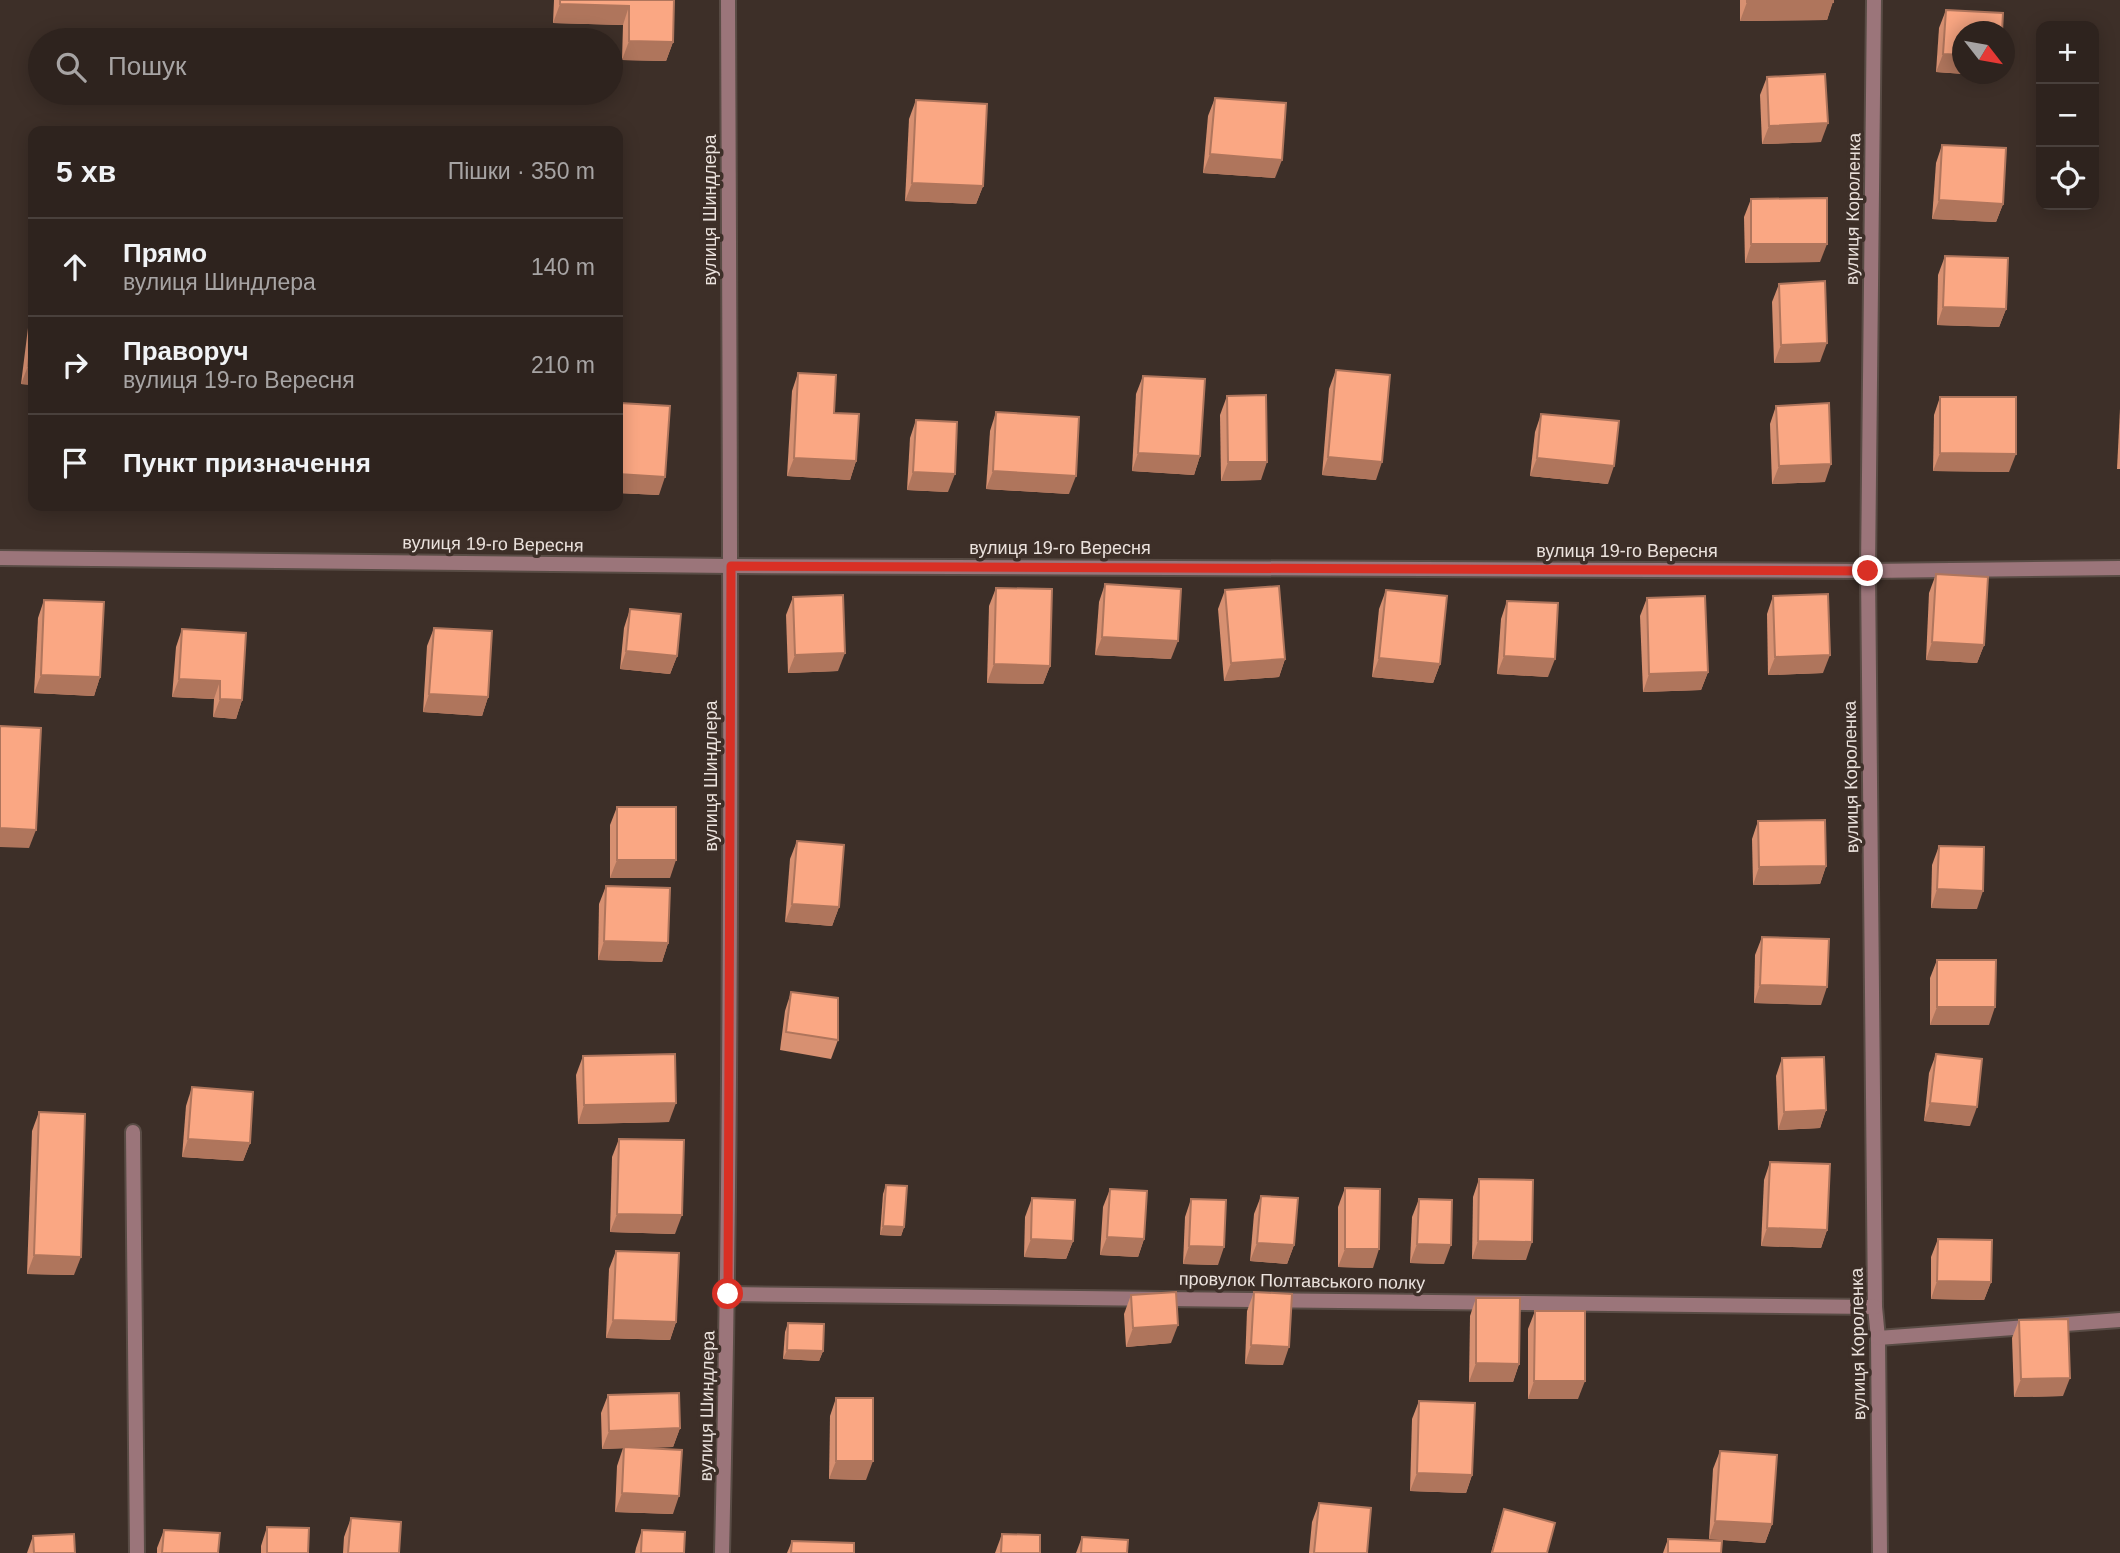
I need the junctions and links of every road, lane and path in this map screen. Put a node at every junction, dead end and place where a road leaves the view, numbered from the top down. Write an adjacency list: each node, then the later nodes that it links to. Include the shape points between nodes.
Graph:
1 (728, 0): 4 (street, вулиця Шиндлера)
2 (1874, 0): 6 (street, вулиця Короленка)
3 (0, 558): 4 (street, вулиця 19-го Вересня)
4 (731, 566): 6 (street, вулиця 19-го Вересня); 8 (street, вулиця Шиндлера)
5 (2120, 568): 6 (street, вулиця 19-го Вересня)
6 (1868, 571): 9 (street, вулиця Короленка)
7 (133, 1132): 12 (street)
8 (728, 1294): 9 (street, провулок Полтавського полку); 13 (street, вулиця Шиндлера)
9 (1875, 1307): 11 (street, вулиця Короленка)
10 (2120, 1320): 11 (street)
11 (1878, 1338): 14 (street, вулиця Короленка)
12 (137, 1553)
13 (722, 1553)
14 (1880, 1553)

